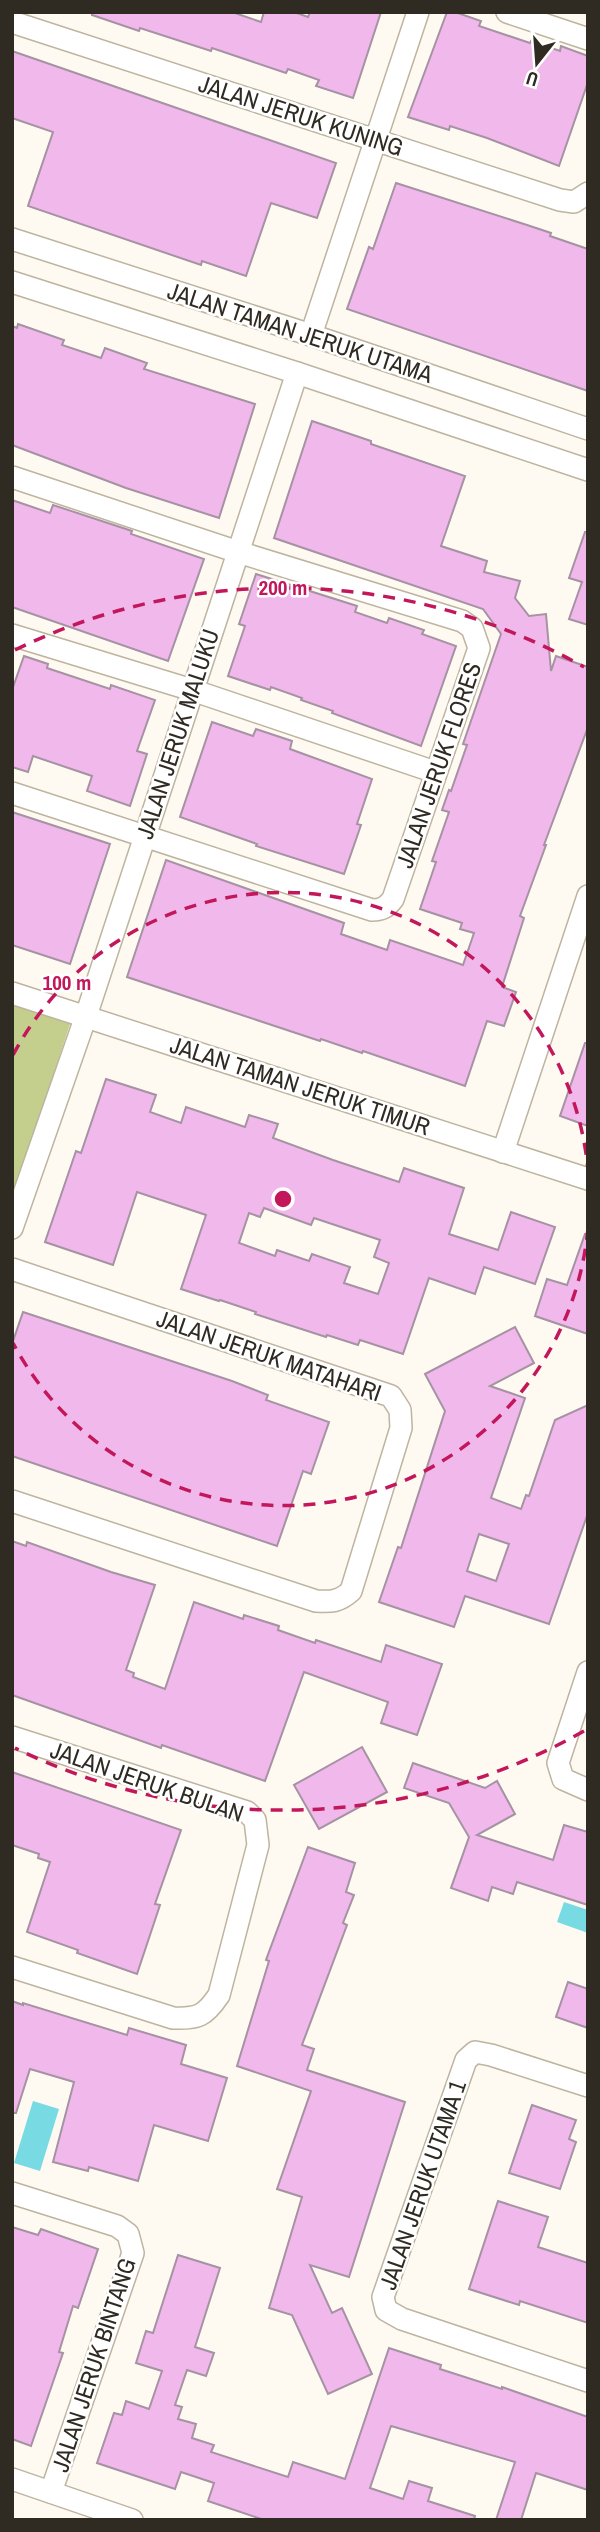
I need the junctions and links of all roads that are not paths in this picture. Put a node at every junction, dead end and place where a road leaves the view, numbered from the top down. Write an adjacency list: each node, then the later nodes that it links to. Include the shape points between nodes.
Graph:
1 (418, 12): 5 (street)
2 (507, 12): 4 (street)
3 (12, 22): 5 (street, JALAN JERUK KUNING)
4 (588, 39)
5 (376, 141): 6 (street, JALAN JERUK KUNING, via 560,200 574,202); 9 (street)
6 (588, 192)
7 (12, 239): 9 (street, JALAN TAMAN JERUK UTAMA)
8 (12, 282): 10 (street, JALAN TAMAN JERUK UTAMA)
9 (311, 335): 11 (street, JALAN TAMAN JERUK UTAMA)
10 (297, 373): 12 (street, JALAN TAMAN JERUK UTAMA); 14 (street, JALAN JERUK MALUKU)
11 (588, 429)
12 (588, 470)
13 (12, 477): 14 (street, JALAN JERUK FLORES)
14 (239, 552): 16 (street, JALAN JERUK MALUKU); 17 (street, JALAN JERUK FLORES, via 462,621 472,628 479,648)
15 (12, 635): 16 (street)
16 (192, 690): 17 (street); 19 (street, JALAN JERUK MALUKU)
17 (435, 772): 19 (street, JALAN JERUK FLORES, via 393,899 380,910)
18 (12, 793): 19 (street, JALAN JERUK FLORES)
19 (144, 835): 22 (street, JALAN JERUK MALUKU)
20 (588, 896): 23 (street)
21 (12, 993): 22 (street, JALAN TAMAN JERUK TIMUR)
22 (86, 1016): 23 (street, JALAN TAMAN JERUK TIMUR); 25 (street, JALAN JERUK MALUKU)
23 (503, 1152): 24 (street, JALAN TAMAN JERUK TIMUR)
24 (588, 1179)
25 (12, 1228)
26 (12, 1269): 27 (street, JALAN JERUK MATAHARI, via 391,1396 400,1410 401,1428 351,1591 334,1602 316,1601)
27 (12, 1501)
28 (588, 1672): 30 (street, via 558,1763 563,1779)
29 (12, 1737): 31 (street, JALAN JERUK BULAN, via 247,1812 255,1820 258,1845 219,1995 193,2019 173,2018)
30 (588, 1790)
31 (12, 1966)
32 (588, 2086): 34 (street, JALAN JERUK UTAMA 1, via 491,2055 475,2052 466,2060 383,2297 386,2310 402,2319)
33 (12, 2193): 36 (street, JALAN JERUK BINTANG, via 117,2226 128,2234 134,2253)
34 (588, 2381)
35 (12, 2479): 36 (street)
36 (51, 2492): 37 (street)
37 (132, 2520)

